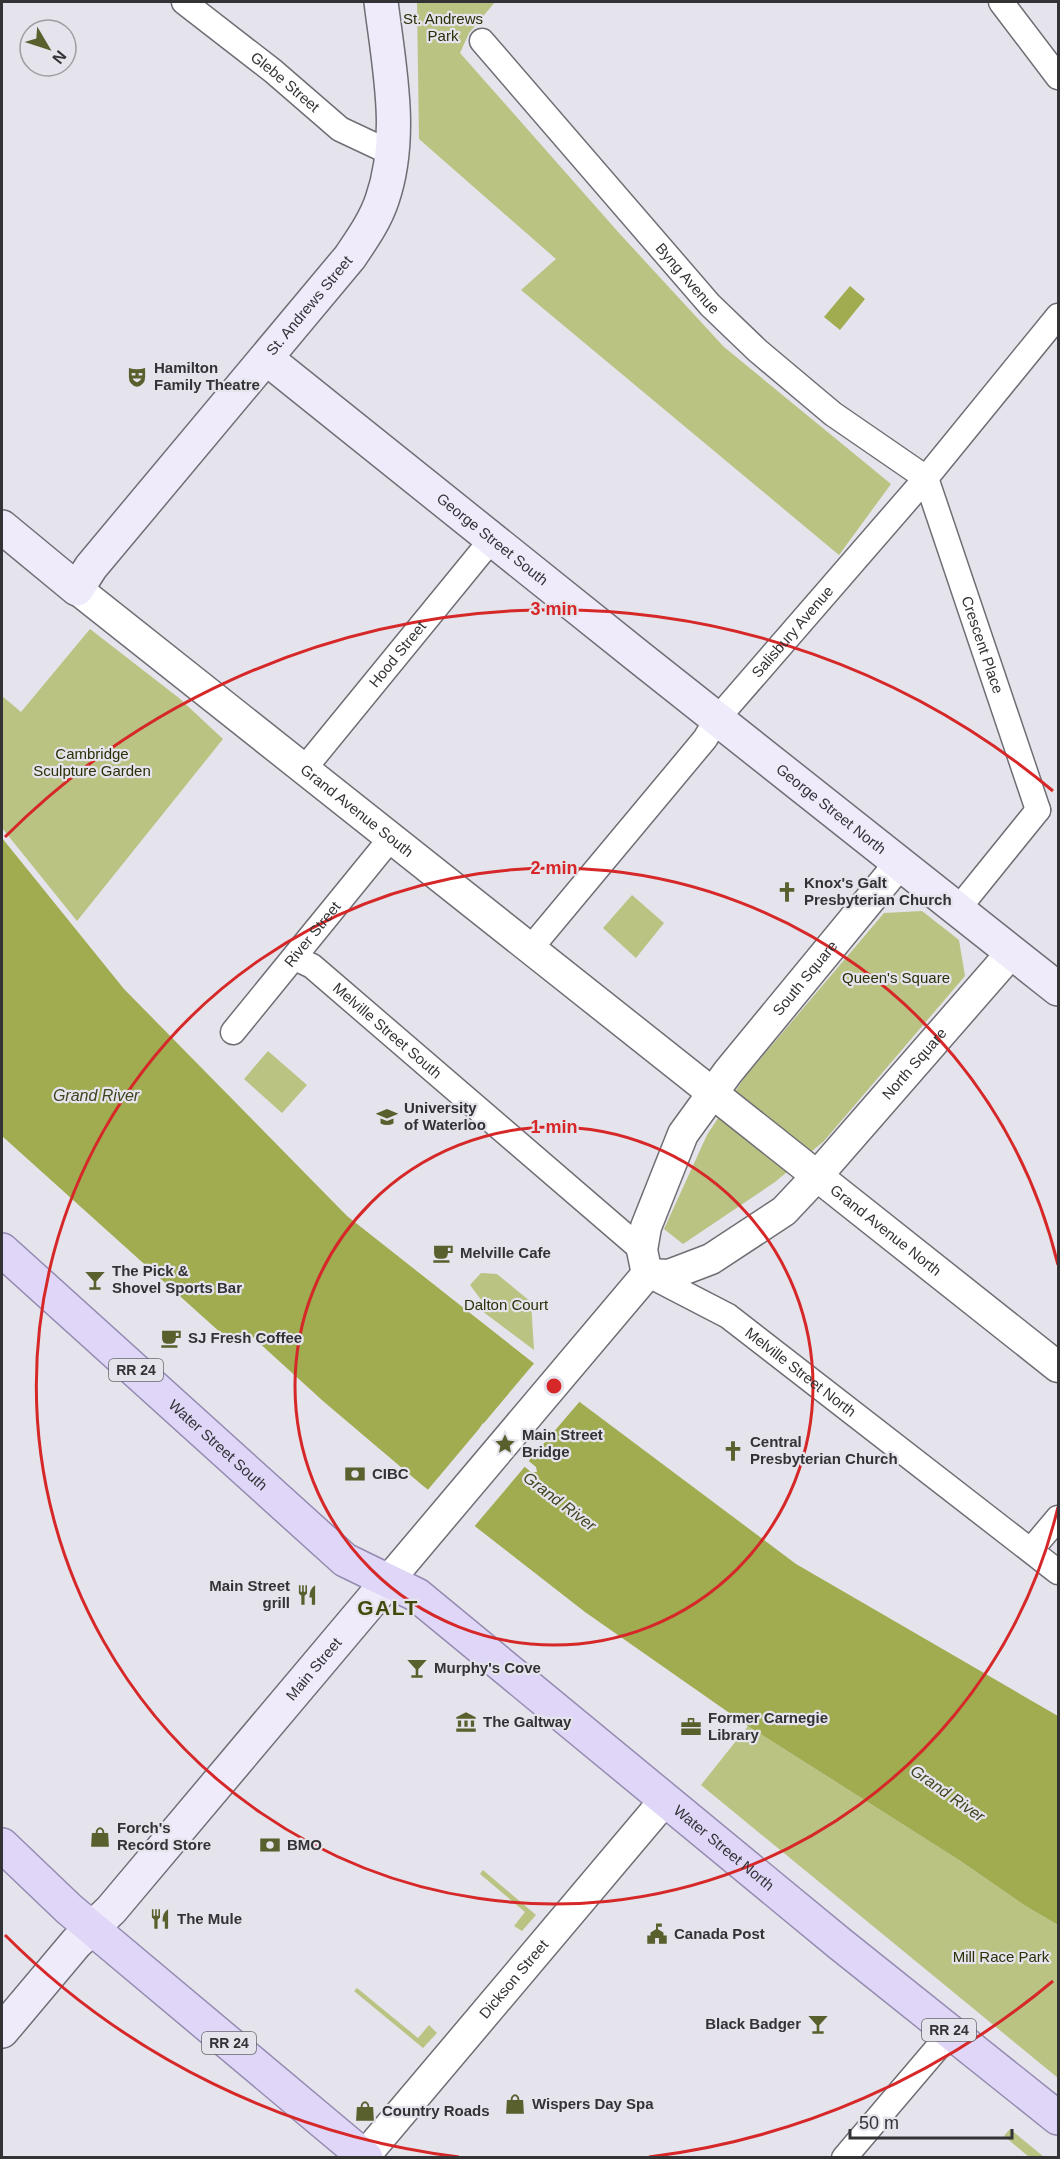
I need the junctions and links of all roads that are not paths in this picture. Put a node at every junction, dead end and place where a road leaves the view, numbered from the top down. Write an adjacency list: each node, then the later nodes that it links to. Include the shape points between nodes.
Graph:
1 (184, 2): 6 (street, Glebe Street, via 340,129)
2 (381, 2): 6 (main road, St. Andrews Street, via 394,105)
3 (1001, 2): 5 (street)
4 (482, 41): 9 (street, Byng Avenue, via 710,305 833,414)
5 (1059, 77)
6 (391, 153): 8 (main road, St. Andrews Street, via 384,193 369,229)
7 (1059, 316): 9 (street, Salisbury Avenue)
8 (266, 358): 11 (main road, George Street South); 12 (main road, St. Andrews Street, via 91,567)
9 (926, 478): 13 (street, Salisbury Avenue); 15 (street, Crescent Place)
10 (2, 527): 12 (main road, Grand Avenue South)
11 (492, 539): 13 (main road, George Street South); 14 (street, Hood Street)
12 (77, 589): 14 (street, Grand Avenue South)
13 (717, 719): 17 (main road, George Street North); 19 (street, Salisbury Avenue, via 705,739)
14 (304, 769): 16 (street, Grand Avenue South)
15 (1048, 812): 18 (street, Crescent Place)
16 (391, 838): 19 (street, Grand Avenue South); 21 (street, River Street)
17 (900, 863): 18 (main road, George Street North); 24 (street, South Square)
18 (958, 909): 20 (main road, George Street North)
19 (530, 949): 24 (street, Grand Avenue South)
20 (1012, 952): 22 (main road, George Street North); 25 (street, North Square)
21 (295, 958): 23 (street, River Street); 27 (street, Melville Street South, via 312,966)
22 (1059, 988)
23 (233, 1032)
24 (711, 1093): 25 (street, Grand Avenue North); 27 (street, via 683,1134 646,1227)
25 (816, 1177): 27 (street, via 783,1211 711,1259 669,1275); 28 (street, Grand Avenue North)
26 (2, 1250): 32 (main road, Water Street South / RR 24, via 345,1560)
27 (644, 1262): 30 (street, Melville Street North, via 728,1316); 32 (street, Main Street, via 566,1370)
28 (1059, 1367)
29 (1059, 1518): 30 (street)
30 (1031, 1550): 31 (street, Melville Street North)
31 (1059, 1572)
32 (388, 1581): 33 (main road, Water Street North / RR 24, via 417,1595); 35 (main road, Main Street)
33 (665, 1800): 37 (main road, Water Street North / RR 24); 39 (street, Dickson Street)
34 (2, 1845): 35 (main road, RR 24)
35 (92, 1928): 36 (main road, Main Street); 39 (main road, RR 24)
36 (2, 2029)
37 (951, 2031): 38 (main road, Water Street North / RR 24); 40 (street)
38 (1059, 2118)
39 (364, 2157)
40 (844, 2157)

